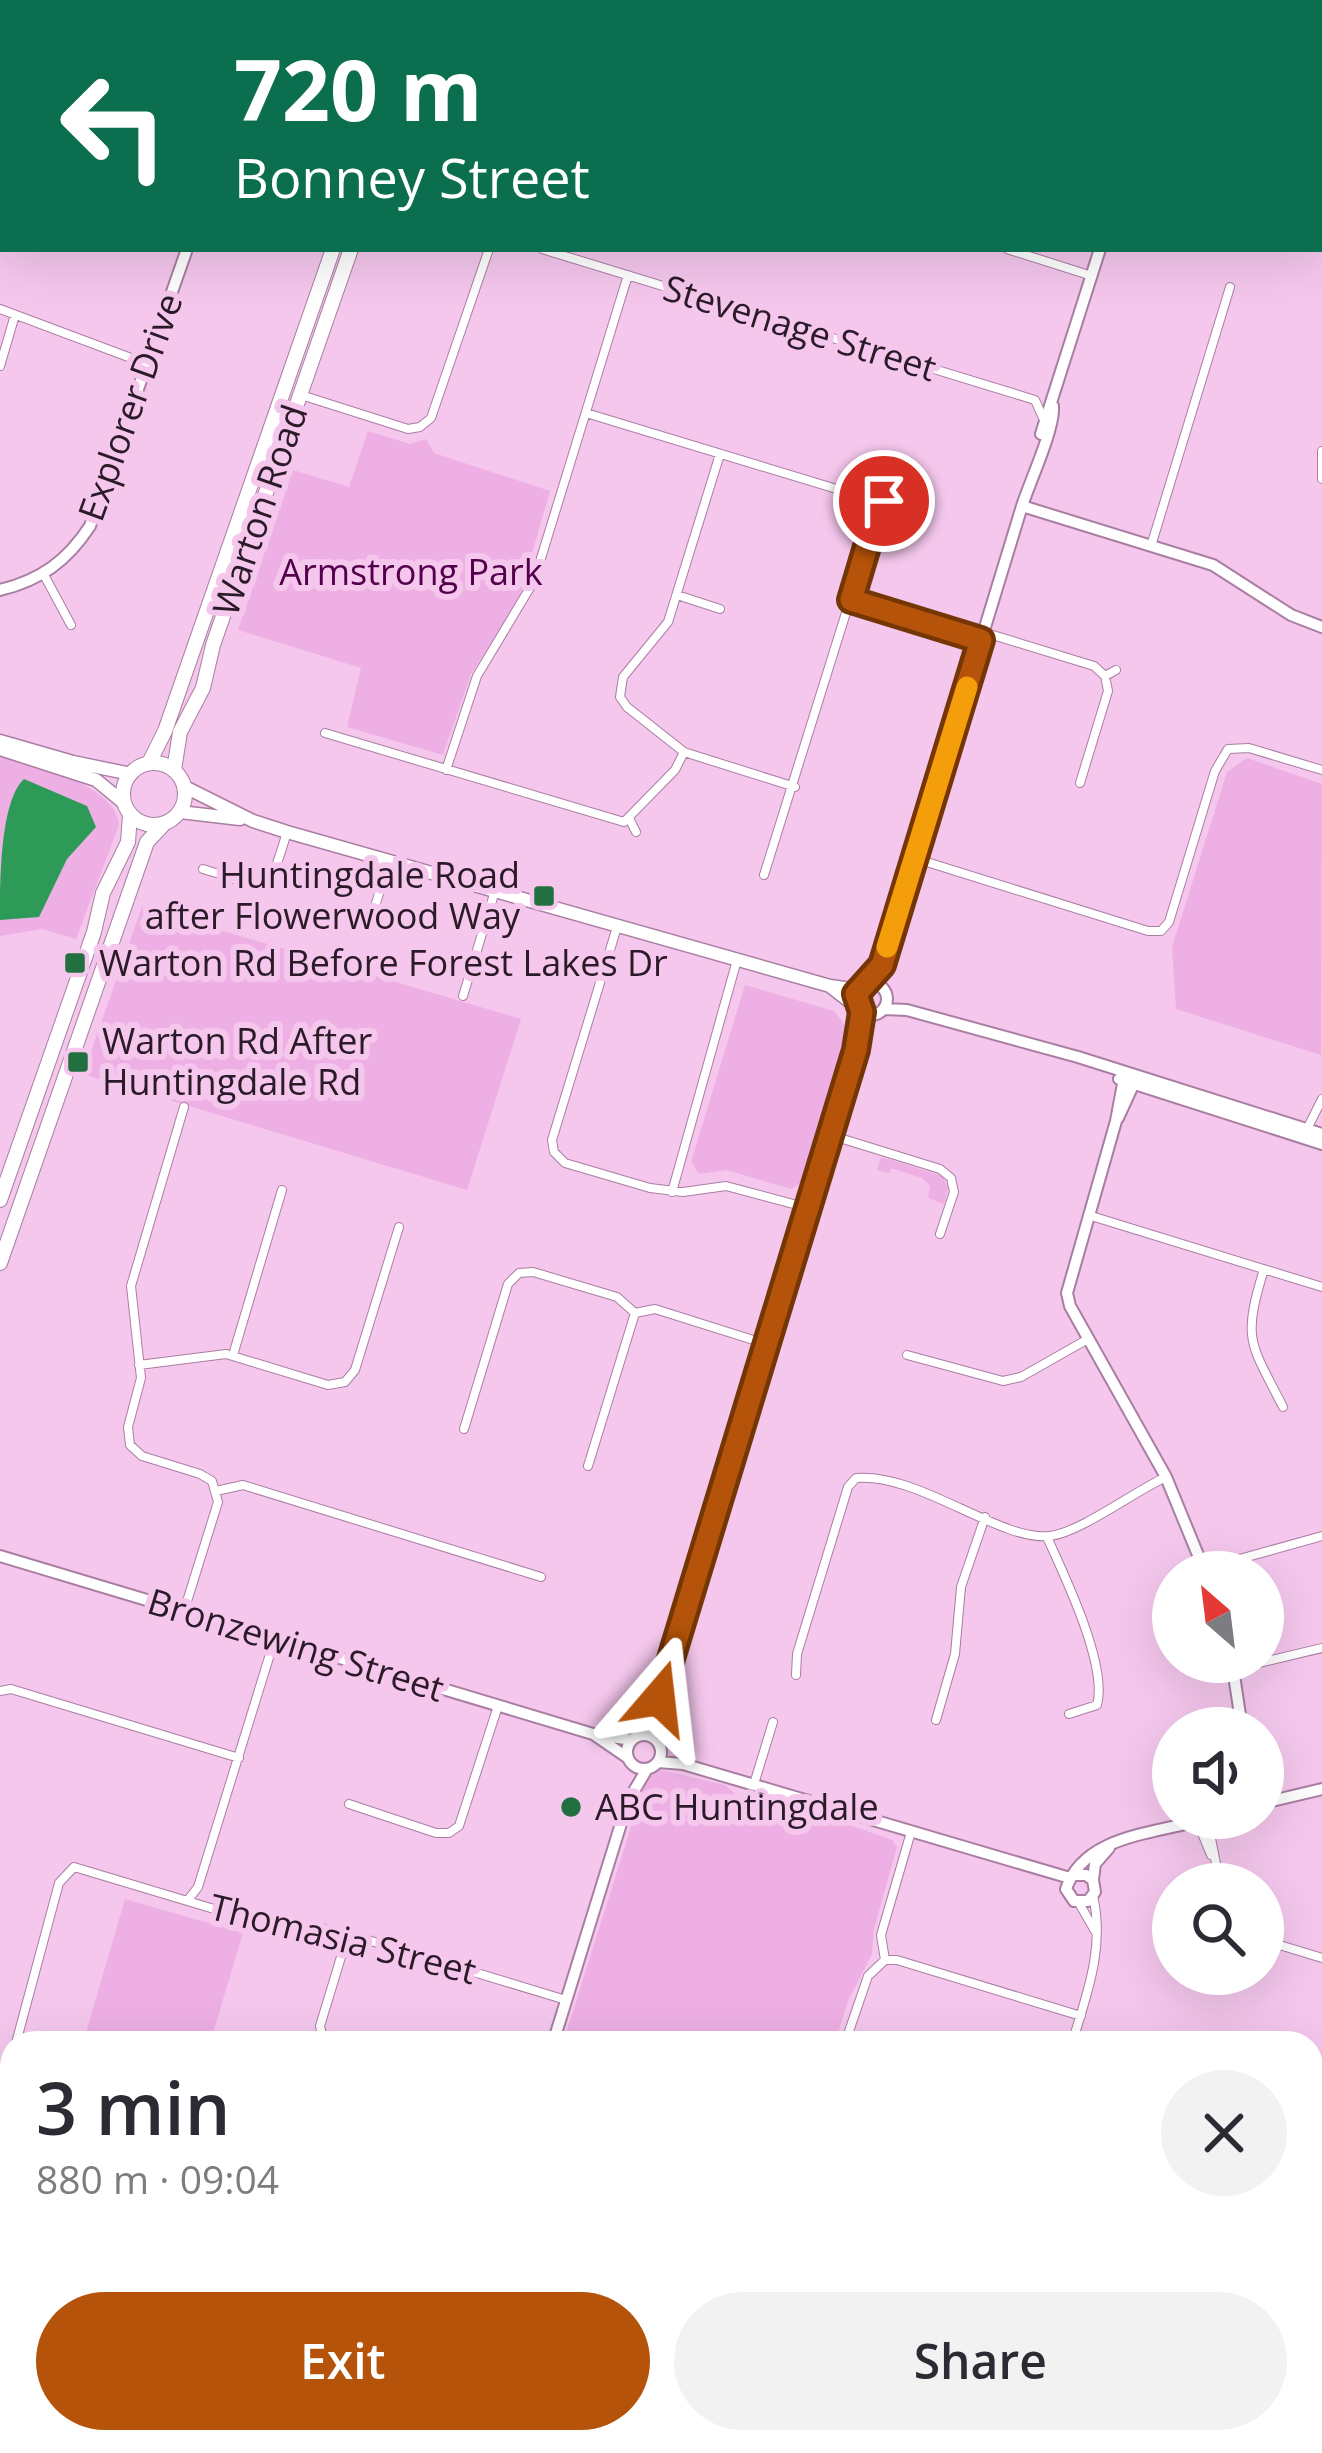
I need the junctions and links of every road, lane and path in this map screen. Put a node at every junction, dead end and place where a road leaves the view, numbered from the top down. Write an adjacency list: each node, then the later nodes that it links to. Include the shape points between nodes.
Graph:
1 (186, 252): 13 (street, Explorer Drive)
2 (332, 252): 40 (main road, Warton Road)
3 (350, 252): 15 (main road, Warton Road)
4 (488, 252): 15 (street, via 431,418 420,427)
5 (552, 252): 8 (street, Stevenage Street)
6 (1016, 252): 9 (street)
7 (1099, 252): 9 (street)
8 (628, 275): 17 (street); 18 (street, Stevenage Street, via 1035,400)
9 (1092, 276): 16 (street)
10 (1231, 287): 26 (street)
11 (0, 309): 12 (street)
12 (15, 315): 13 (street); 14 (street)
13 (147, 364): 27 (street, Explorer Drive, via 90,526)
14 (0, 366)
15 (300, 395): 41 (main road, Warton Road, via 180,732)
16 (1053, 406): 18 (street); 19 (street)
17 (586, 413): 21 (street); 42 (street, via 530,594 477,676)
18 (1045, 422): 19 (street)
19 (1040, 448): 24 (street)
20 (1322, 451): 22 (street)
21 (720, 454): 25 (street, via 863,497); 29 (street)
22 (1322, 479)
23 (884, 501): 25 (street)
24 (1022, 506): 26 (street); 34 (street)
25 (873, 507): 30 (street)
26 (1151, 546): 33 (street, via 1213,565)
27 (44, 575): 28 (street, Explorer Drive); 32 (street)
28 (0, 590)
29 (676, 596): 31 (street); 39 (street, via 668,622 619,687 627,707)
30 (851, 600): 34 (street); 47 (street)
31 (720, 609)
32 (71, 625)
33 (1322, 627)
34 (982, 636): 36 (street, via 1094,666); 55 (street)
35 (1116, 670): 36 (street)
36 (1105, 676): 45 (street, via 1108,691)
37 (325, 733): 42 (street)
38 (0, 745): 44 (main road); 48 (main road, via 96,780)
39 (685, 752): 47 (street); 50 (street)
40 (149, 763): 41 (main road); 44 (main road)
41 (174, 770): 46 (main road)
42 (446, 770): 50 (street)
43 (1322, 770): 55 (street, via 1226,744 1161,931)
44 (130, 774): 48 (main road)
45 (1080, 783)
46 (185, 787): 49 (main road); 51 (main road)
47 (795, 787): 58 (street)
48 (127, 809): 52 (main road, via 146,825); 80 (main road, via 128,842)
49 (180, 812): 51 (main road); 52 (main road)
50 (630, 820): 54 (street)
51 (253, 821): 53 (main road)
52 (163, 825): 85 (main road, via 147,842)
53 (287, 832): 56 (main road); 57 (street, via 267,884)
54 (637, 832)
55 (914, 858): 63 (street)
56 (389, 861): 59 (main road); 60 (street)
57 (203, 869)
58 (764, 875)
59 (495, 891): 61 (main road); 66 (street)
60 (372, 916)
61 (618, 925): 62 (main road); 76 (street)
62 (737, 958): 64 (main road); 79 (street)
63 (882, 965): 65 (street); 67 (street)
64 (830, 986): 65 (main road); 68 (main road)
65 (864, 987): 67 (street); 68 (street)
66 (463, 996)
67 (884, 1002): 68 (street); 69 (street); 70 (street)
68 (860, 1010): 69 (street)
69 (856, 1050): 74 (street)
70 (1130, 1078): 73 (street); 82 (street)
71 (1322, 1099): 73 (street)
72 (184, 1107): 93 (street, via 133,1273)
73 (1305, 1134): 75 (street)
74 (830, 1135): 81 (street); 84 (street, via 951,1178)
75 (1322, 1139)
76 (554, 1152): 77 (street); 79 (street, via 565,1163)
77 (540, 1157)
78 (282, 1190): 91 (street)
79 (672, 1192): 81 (street, via 726,1186)
80 (0, 1200)
81 (808, 1208): 90 (street)
82 (1088, 1214): 86 (street); 89 (street, via 1067,1293)
83 (399, 1227): 91 (street, via 356,1370 345,1382 328,1385)
84 (940, 1234)
85 (0, 1263)
86 (1264, 1269): 87 (street); 94 (street, via 1249,1332)
87 (1322, 1287)
88 (634, 1313): 90 (street, via 655,1309); 95 (street, via 616,1297 519,1273 508,1284); 96 (street)
89 (1088, 1340): 92 (street, via 1003,1381); 97 (street)
90 (766, 1344): 117 (street)
91 (233, 1355): 93 (street)
92 (908, 1355)
93 (139, 1365): 98 (street, via 130,1445 200,1474)
94 (1282, 1407)
95 (464, 1429)
96 (588, 1466)
97 (1166, 1477): 101 (street); 102 (street)
98 (216, 1491): 105 (street, via 243,1486); 106 (street)
99 (985, 1517): 101 (street); 110 (street, via 856,1478); 114 (street, via 958,1600 955,1654)
100 (1322, 1536): 103 (street)
101 (1047, 1537): 113 (street, via 1100,1694 1097,1705)
102 (1196, 1551)
103 (1271, 1551)
104 (0, 1556): 106 (street, Bronzewing Street)
105 (541, 1577)
106 (184, 1611): 107 (street, Bronzewing Street)
107 (275, 1638): 112 (street, Bronzewing Street); 118 (street)
108 (1322, 1648): 109 (street)
109 (1284, 1655)
110 (796, 1675)
111 (0, 1691): 118 (street)
112 (498, 1706): 116 (street, Bronzewing Street); 124 (street, via 464,1818 448,1833)
113 (1069, 1714)
114 (936, 1720)
115 (773, 1722): 120 (street)
116 (593, 1734): 117 (street, Bronzewing Street); 119 (street, Bronzewing Street)
117 (649, 1749): 119 (street); 119 (street, Bronzewing Street); 120 (street, Bronzewing Street); 123 (street)
118 (238, 1759): 133 (street)
119 (629, 1761): 123 (street)
120 (754, 1784): 125 (street, Bronzewing Street)
121 (1322, 1789): 122 (street)
122 (1284, 1798)
123 (628, 1801): 140 (street)
124 (350, 1804)
125 (911, 1832): 128 (street, Bronzewing Street); 139 (street, via 881,1935)
126 (1152, 1833): 127 (street)
127 (1116, 1843): 129 (street, via 1092,1852); 130 (street, via 1100,1857)
128 (1035, 1870): 129 (street, Bronzewing Street); 131 (street, Bronzewing Street)
129 (1072, 1877): 130 (street); 131 (street)
130 (1093, 1880): 132 (street)
131 (1067, 1894): 134 (street)
132 (1093, 1896): 134 (street); 135 (street)
133 (188, 1900): 136 (street, Thomasia Street, via 254,1922); 142 (street, Thomasia Street, via 74,1868 59,1883)
134 (1079, 1903): 135 (street)
135 (1096, 1933): 141 (street)
136 (348, 1934): 140 (street, Thomasia Street); 143 (street)
137 (1284, 1946): 138 (street)
138 (1322, 1958)
139 (884, 1960): 141 (street); 145 (street, via 868,1976)
140 (566, 2000): 144 (street)
141 (1081, 2016): 146 (street)
142 (19, 2031)
143 (321, 2031)
144 (557, 2031)
145 (849, 2031)
146 (1076, 2031)

